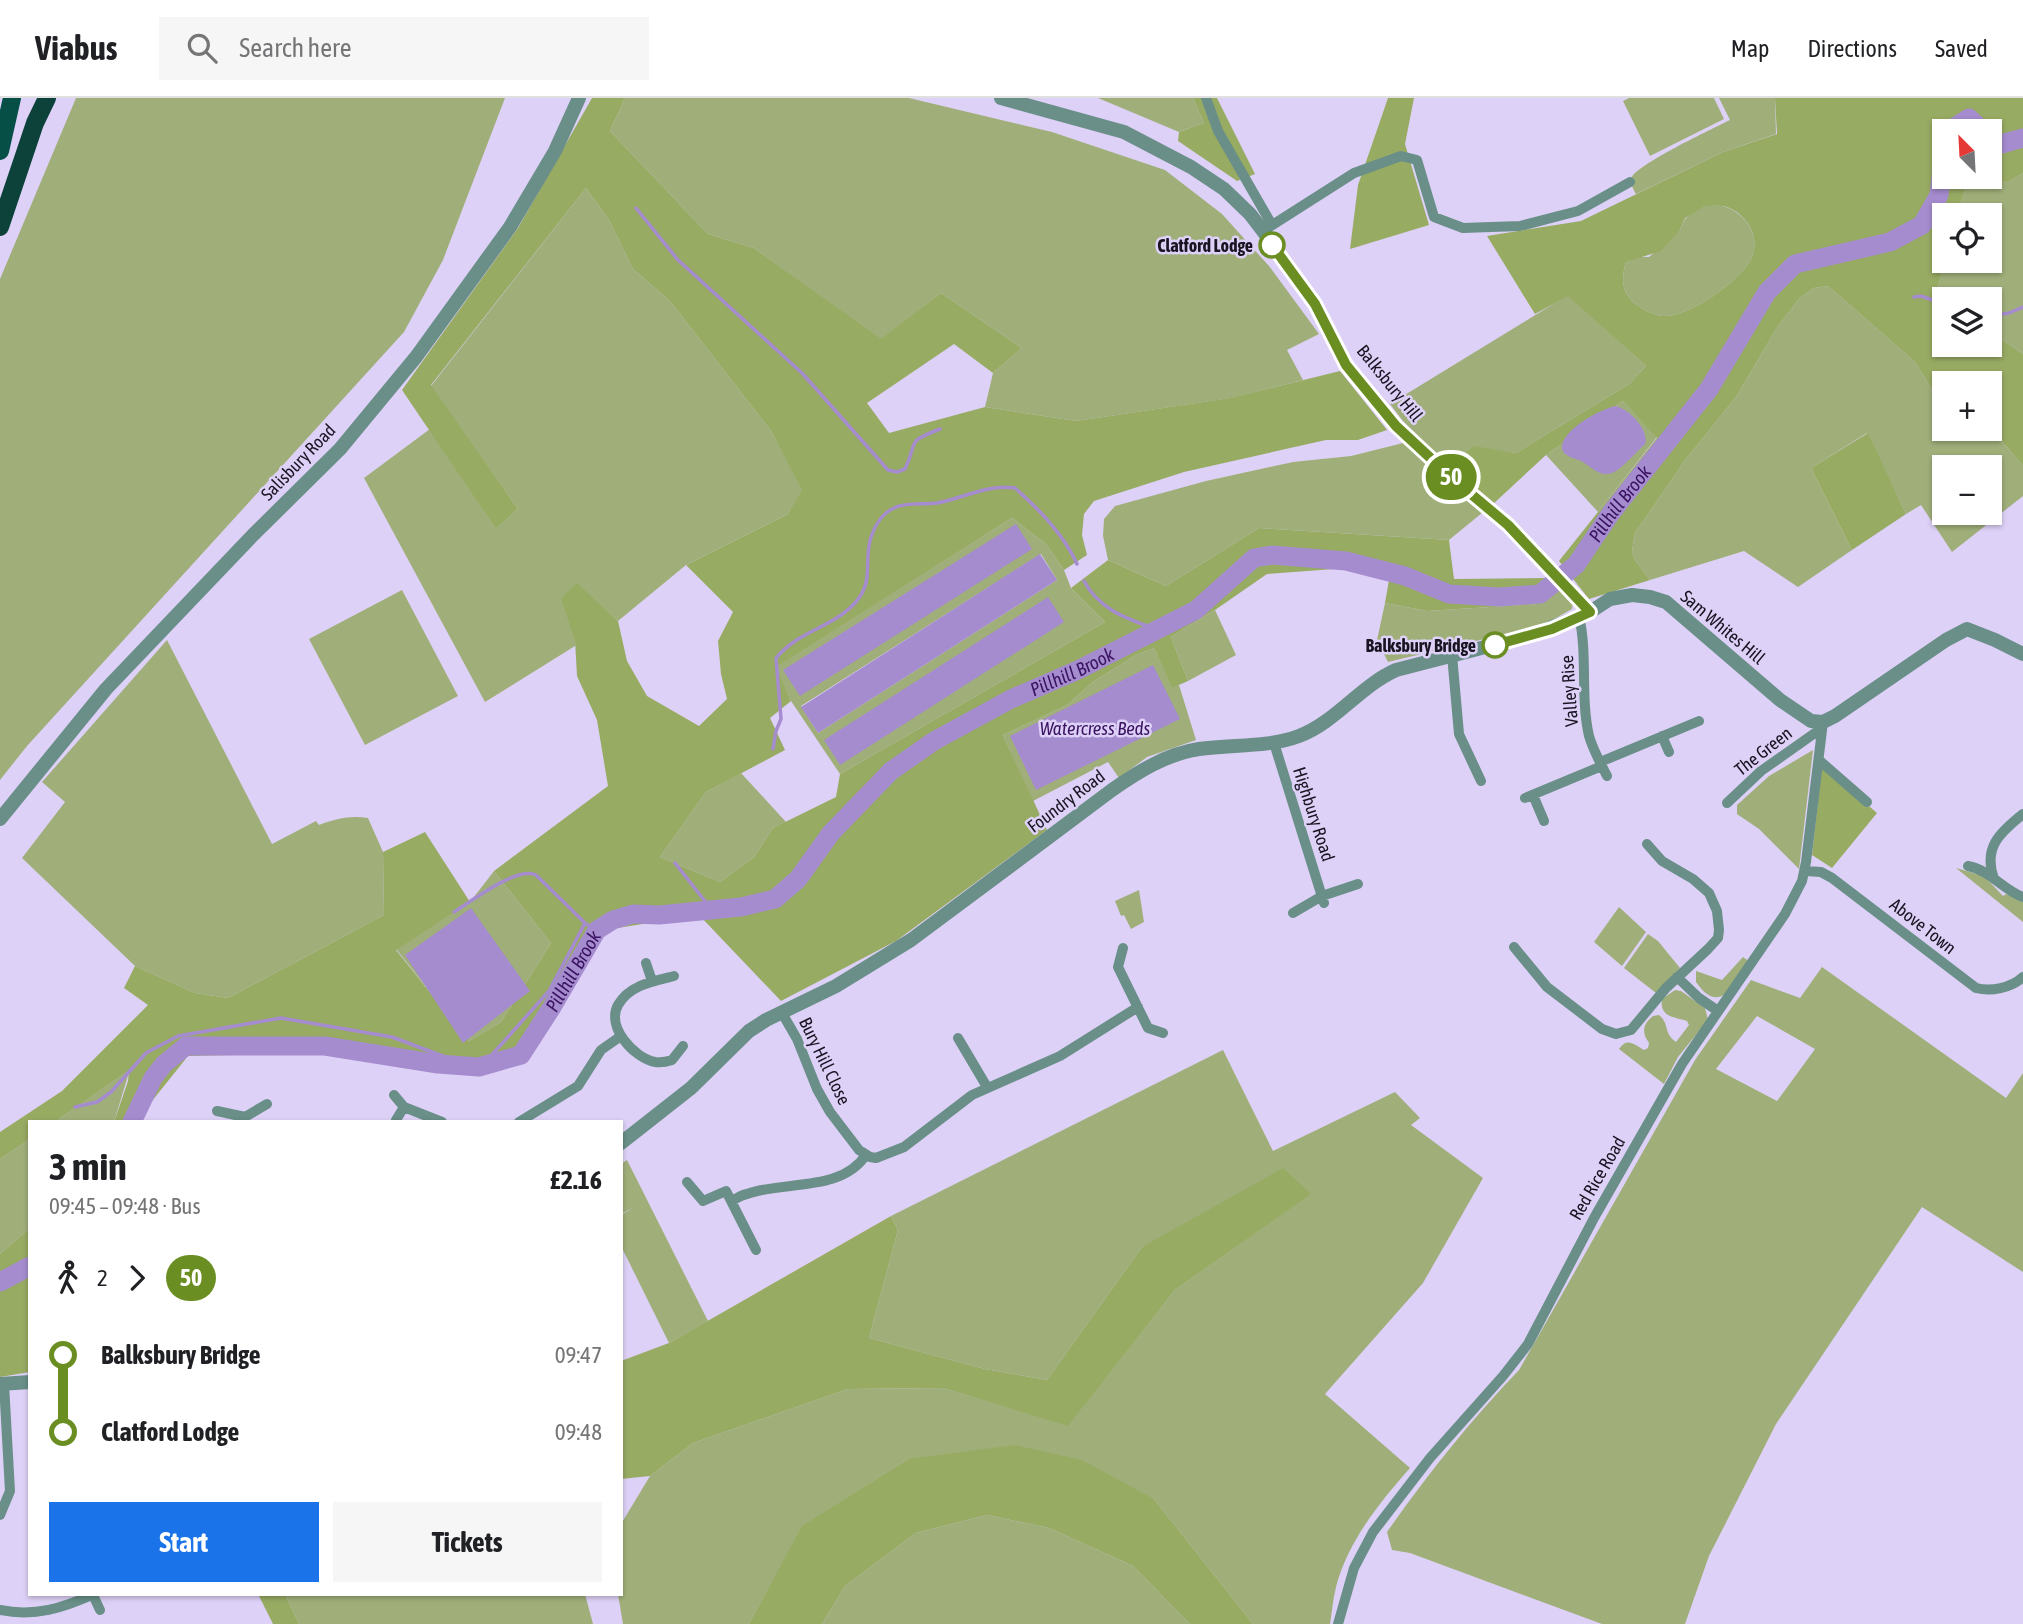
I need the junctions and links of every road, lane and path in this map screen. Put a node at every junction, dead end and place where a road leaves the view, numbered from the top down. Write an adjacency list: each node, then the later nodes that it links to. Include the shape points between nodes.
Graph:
1 (12, 98): 6 (main road)
2 (47, 98): 8 (highway)
3 (579, 98): 24 (street, Salisbury Road, via 555,151 510,227 416,357 340,449 106,689)
4 (1001, 98): 9 (street, Balksbury Hill, via 1124,132 1161,150 1224,189)
5 (1206, 98): 9 (street)
6 (0, 151)
7 (1630, 182): 9 (street, via 1578,211 1520,226 1463,228 1434,217 1418,160 1401,156 1354,173)
8 (0, 227)
9 (1267, 228): 10 (street, Balksbury Hill, via 1315,304 1346,365 1396,426 1508,525 1572,591)
10 (1585, 614): 12 (street, Foundry Road, via 1532,635); 14 (street, Sam Whites Hill, via 1610,599 1632,595 1666,603 1780,700); 19 (street, Valley Rise, via 1588,728)
11 (2023, 654): 14 (street, via 1967,629)
12 (1451, 655): 16 (street, Foundry Road, via 1384,676 1320,726); 20 (street, via 1459,734)
13 (1699, 720): 15 (street)
14 (1823, 725): 18 (street, Red Rice Road); 22 (street, The Green, via 1760,771)
15 (1662, 736): 17 (street); 19 (street)
16 (1274, 743): 32 (street, Highbury Road); 43 (street, Foundry Road, via 1200,749 1152,765 911,940)
17 (1669, 751)
18 (1820, 761): 21 (street); 28 (street, Red Rice Road)
19 (1603, 768): 25 (street, via 1529,797)
20 (1481, 782)
21 (1867, 802)
22 (1727, 803)
23 (2023, 814): 29 (street, via 1991,849)
24 (0, 819)
25 (1544, 821)
26 (1652, 845): 38 (street, via 1662,861 1709,893 1717,911 1718,938)
27 (1968, 866): 29 (street)
28 (1805, 871): 39 (street, Above Town, via 1832,877 1976,988 2004,987); 42 (street, Red Rice Road, via 1784,914)
29 (1994, 879): 31 (street)
30 (1358, 884): 32 (street)
31 (2023, 897)
32 (1323, 900): 33 (street)
33 (1293, 913)
34 (1514, 947): 38 (street, via 1547,987 1609,1033 1631,1030)
35 (1123, 948): 41 (street, via 1118,967)
36 (646, 963): 40 (street)
37 (674, 976): 40 (street)
38 (1677, 977): 42 (street)
39 (2023, 977)
40 (652, 981): 46 (street, via 619,1004 616,1018)
41 (1138, 1007): 45 (street, via 1148,1028); 48 (street)
42 (1718, 1011): 75 (street, Red Rice Road, via 1659,1104 1528,1344 1373,1532 1354,1568)
43 (782, 1013): 63 (street, Foundry Road, via 749,1031 691,1088); 64 (street, Bury Hill Close, via 823,1101)
44 (1078, 1029): 48 (street)
45 (1163, 1033)
46 (621, 1036): 52 (street, via 652,1061); 62 (street, via 601,1050 578,1086)
47 (958, 1038): 51 (street)
48 (1085, 1041): 54 (street)
49 (978, 1045): 51 (street)
50 (683, 1046): 52 (street, via 676,1057)
51 (966, 1052): 54 (street)
52 (665, 1062): 53 (street)
53 (674, 1070)
54 (986, 1087): 64 (street, via 904,1147 876,1158)
55 (394, 1095): 57 (street)
56 (267, 1104): 59 (street)
57 (404, 1107): 60 (street); 61 (street)
58 (217, 1111): 59 (street)
59 (246, 1119)
60 (396, 1120)
61 (437, 1120)
62 (522, 1120)
63 (623, 1141)
64 (866, 1155): 66 (street, via 851,1171 834,1178 746,1194)
65 (687, 1182): 66 (street, via 703,1201 726,1191)
66 (732, 1201): 67 (street)
67 (756, 1250)
68 (28, 1382): 69 (street)
69 (2, 1384): 70 (street, via 10,1491)
70 (0, 1515)
71 (91, 1596): 73 (street, via 49,1611)
72 (94, 1596): 74 (street)
73 (0, 1610)
74 (100, 1610)
75 (1338, 1624)

